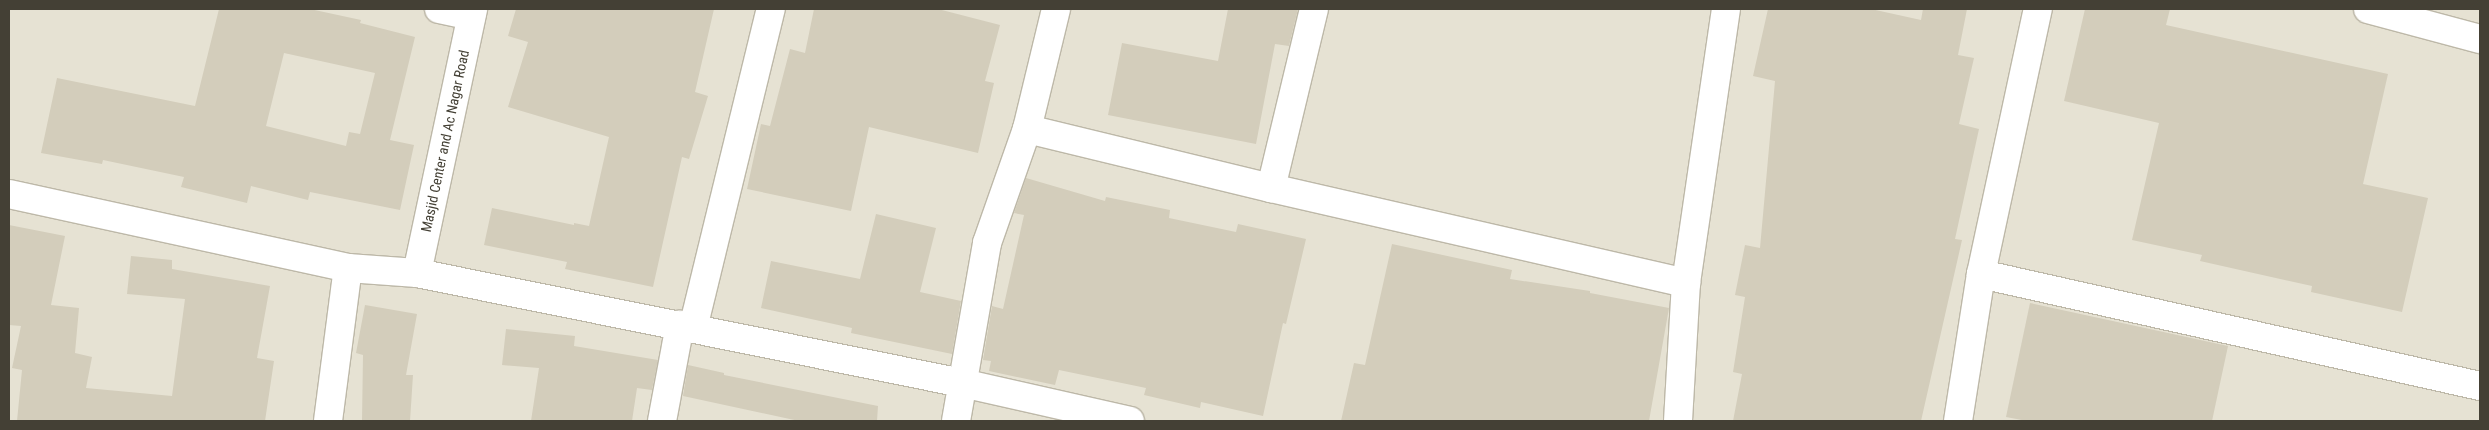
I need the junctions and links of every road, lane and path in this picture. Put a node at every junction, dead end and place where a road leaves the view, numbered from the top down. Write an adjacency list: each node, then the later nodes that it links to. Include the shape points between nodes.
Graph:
1 (439, 9): 8 (street)
2 (771, 9): 17 (street)
3 (1056, 9): 10 (street)
4 (1314, 9): 11 (street)
5 (1726, 9): 16 (street)
6 (2038, 9): 15 (street)
7 (2368, 9): 9 (street)
8 (472, 12): 14 (street, Masjid Center and Ac Nagar Road)
9 (2480, 39)
10 (1027, 129): 11 (street); 18 (street, via 987,243)
11 (1272, 188): 16 (street)
12 (9, 194): 13 (street)
13 (348, 268): 14 (street); 20 (street)
14 (417, 273): 17 (street)
15 (1981, 274): 19 (street); 25 (street)
16 (1686, 283): 24 (street)
17 (686, 327): 18 (street); 21 (street)
18 (962, 383): 22 (street); 23 (street)
19 (2480, 386)
20 (328, 421)
21 (662, 421)
22 (956, 421)
23 (1130, 421)
24 (1678, 421)
25 (1958, 421)

